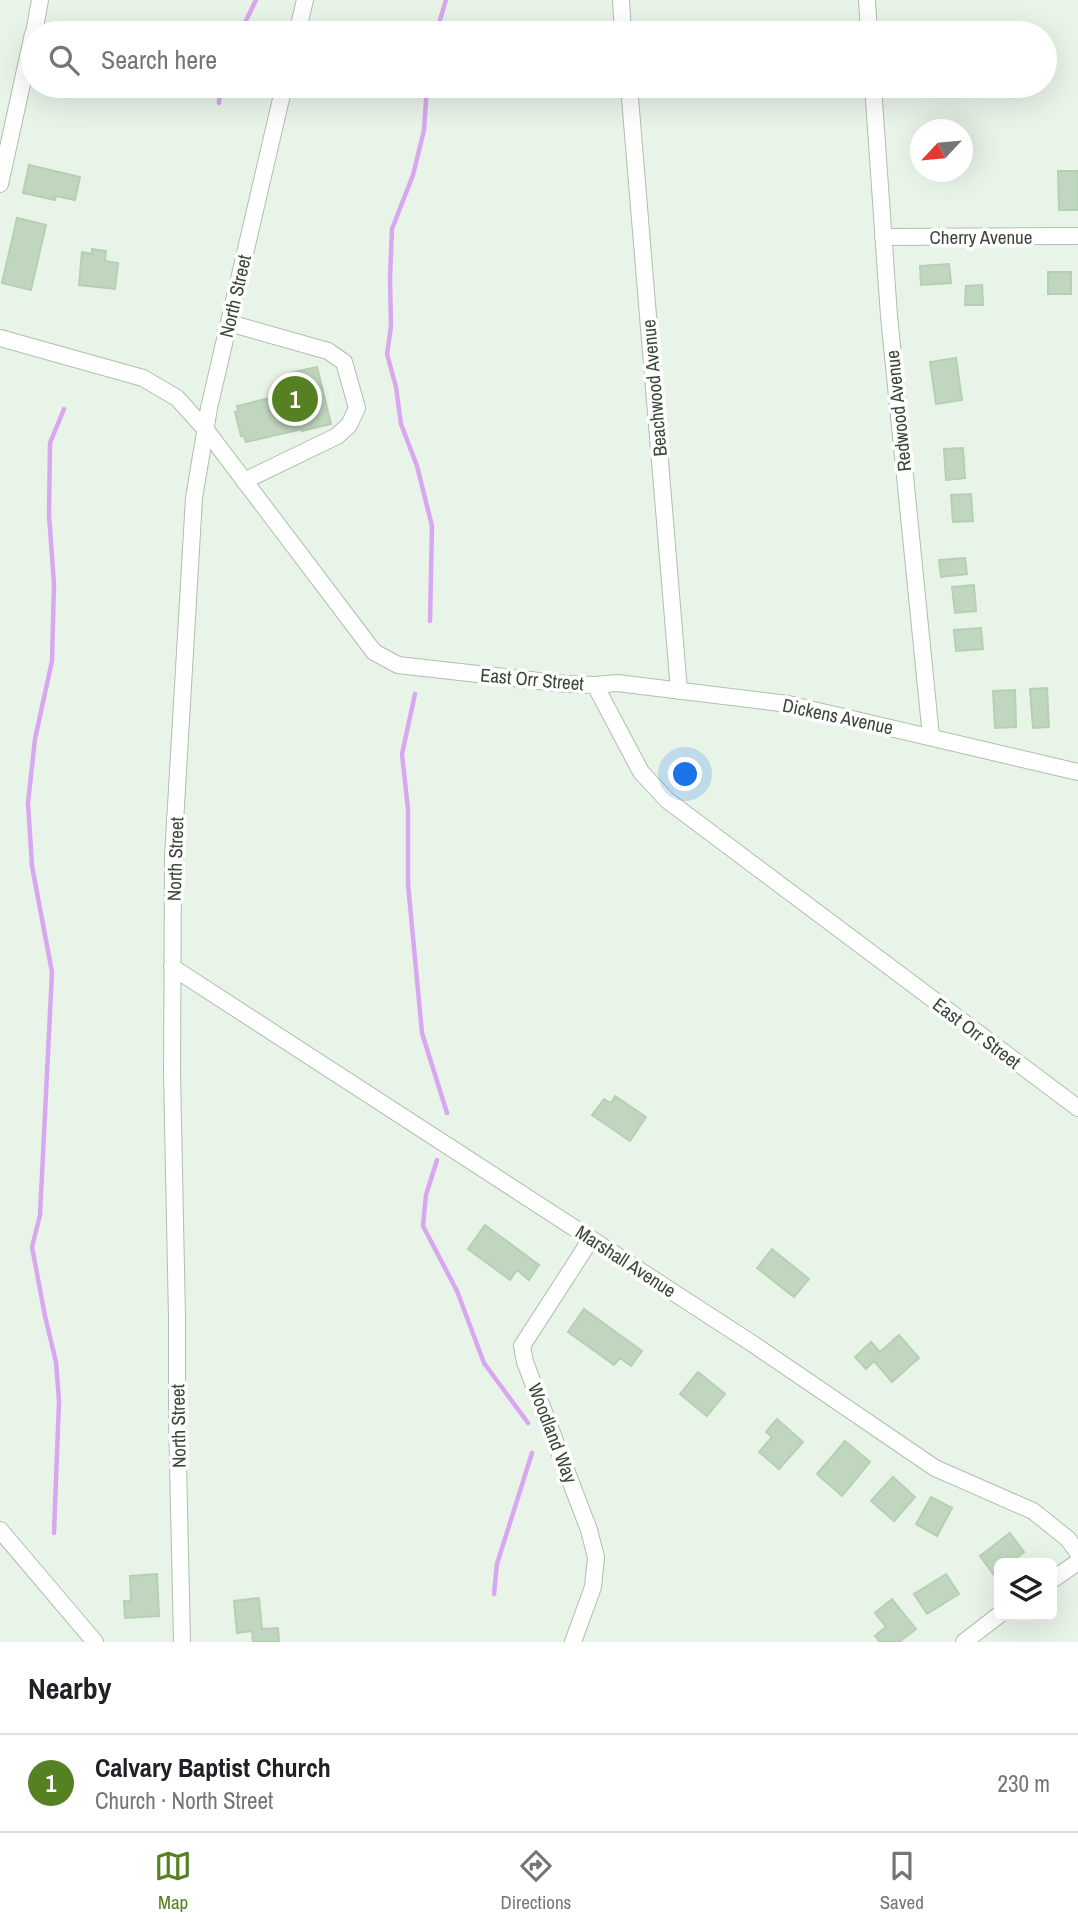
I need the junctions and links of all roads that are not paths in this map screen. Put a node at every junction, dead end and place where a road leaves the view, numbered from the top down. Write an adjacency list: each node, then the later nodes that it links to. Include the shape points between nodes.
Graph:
1 (40, 0): 5 (street)
2 (304, 0): 6 (street)
3 (621, 0): 7 (street)
4 (867, 0): 8 (street)
5 (36, 21)
6 (300, 21)
7 (622, 21)
8 (868, 21)
9 (21, 84): 13 (street)
10 (282, 98): 17 (street, North Street)
11 (630, 98): 22 (street, Beachwood Avenue)
12 (874, 98): 16 (street, Redwood Avenue)
13 (3, 159): 14 (street)
14 (0, 184)
15 (1078, 236): 16 (street, Cherry Avenue)
16 (883, 237): 23 (street, Redwood Avenue)
17 (229, 323): 19 (street, North Street); 20 (street, via 328,351 344,362 356,408 349,425 337,436)
18 (0, 338): 19 (street, East Orr Street, via 143,378 177,398)
19 (205, 430): 20 (street, East Orr Street); 25 (street, North Street, via 194,498 173,858)
20 (244, 481): 21 (street, East Orr Street, via 374,652 398,665)
21 (595, 685): 22 (street, Dickens Avenue, via 617,683); 26 (street, East Orr Street, via 641,772 667,800)
22 (678, 691): 23 (street, Dickens Avenue, via 788,704)
23 (931, 737): 24 (street, Dickens Avenue)
24 (1078, 772)
25 (173, 967): 27 (street, Marshall Avenue); 34 (street, North Street)
26 (1078, 1108)
27 (590, 1238): 29 (street, Marshall Avenue, via 935,1468 1032,1511 1068,1539); 35 (street, Woodland Way, via 522,1346 596,1557 593,1587)
28 (0, 1530): 33 (street)
29 (1078, 1553)
30 (1078, 1563): 31 (street)
31 (1057, 1577)
32 (994, 1619): 36 (street)
33 (95, 1642)
34 (182, 1642)
35 (573, 1642)
36 (964, 1642)

